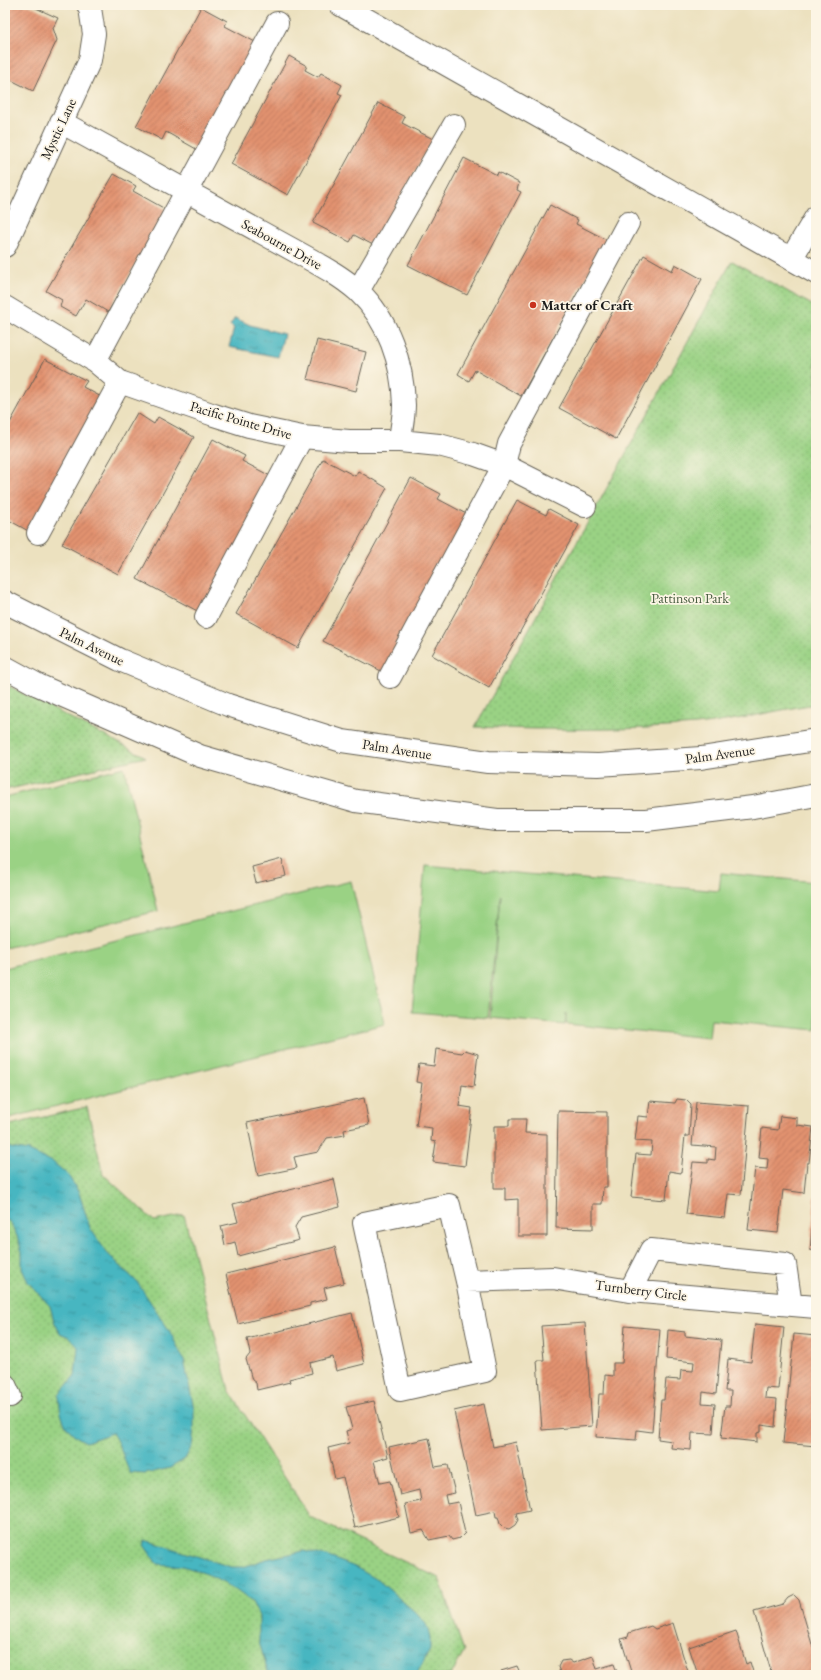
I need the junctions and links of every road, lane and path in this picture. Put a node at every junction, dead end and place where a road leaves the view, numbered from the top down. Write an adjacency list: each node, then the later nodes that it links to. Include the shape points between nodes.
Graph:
1 (341, 5): 10 (street)
2 (89, 6): 4 (street, Mystic Lane, via 94,34 90,60)
3 (277, 23): 6 (street)
4 (61, 122): 6 (street, Seabourne Drive); 9 (street, Mystic Lane)
5 (454, 125): 12 (street)
6 (186, 191): 12 (street, Seabourne Drive, via 337,275); 14 (street)
7 (816, 217): 10 (street)
8 (628, 222): 18 (street, via 509,444)
9 (5, 246)
10 (792, 259): 11 (street)
11 (816, 273)
12 (358, 291): 17 (street, Seabourne Drive, via 374,308 386,327 396,354 404,405)
13 (5, 307): 14 (street, Pacific Pointe Drive)
14 (95, 361): 15 (street, Pacific Pointe Drive)
15 (120, 382): 16 (street, Pacific Pointe Drive, via 249,426); 20 (street)
16 (302, 438): 17 (street, Pacific Pointe Drive); 22 (street)
17 (400, 441): 18 (street, Pacific Pointe Drive, via 439,445)
18 (504, 465): 19 (street, Pacific Pointe Drive); 24 (street)
19 (585, 506)
20 (38, 533)
21 (5, 602): 25 (street, Palm Avenue, via 120,660 228,705 342,740 488,762 598,765 702,758)
22 (206, 617)
23 (5, 667): 26 (street, via 38,686 200,756 356,800 497,820 646,820 753,807)
24 (390, 677)
25 (816, 740)
26 (816, 795)
27 (467, 1281): 27 (street, via 485,1371 400,1390 364,1223 449,1205); 28 (street, Turnberry Circle, via 553,1278)
28 (630, 1291): 29 (street, Turnberry Circle); 29 (street, via 651,1250 785,1264)
29 (792, 1305): 30 (street, Turnberry Circle)
30 (816, 1307)

